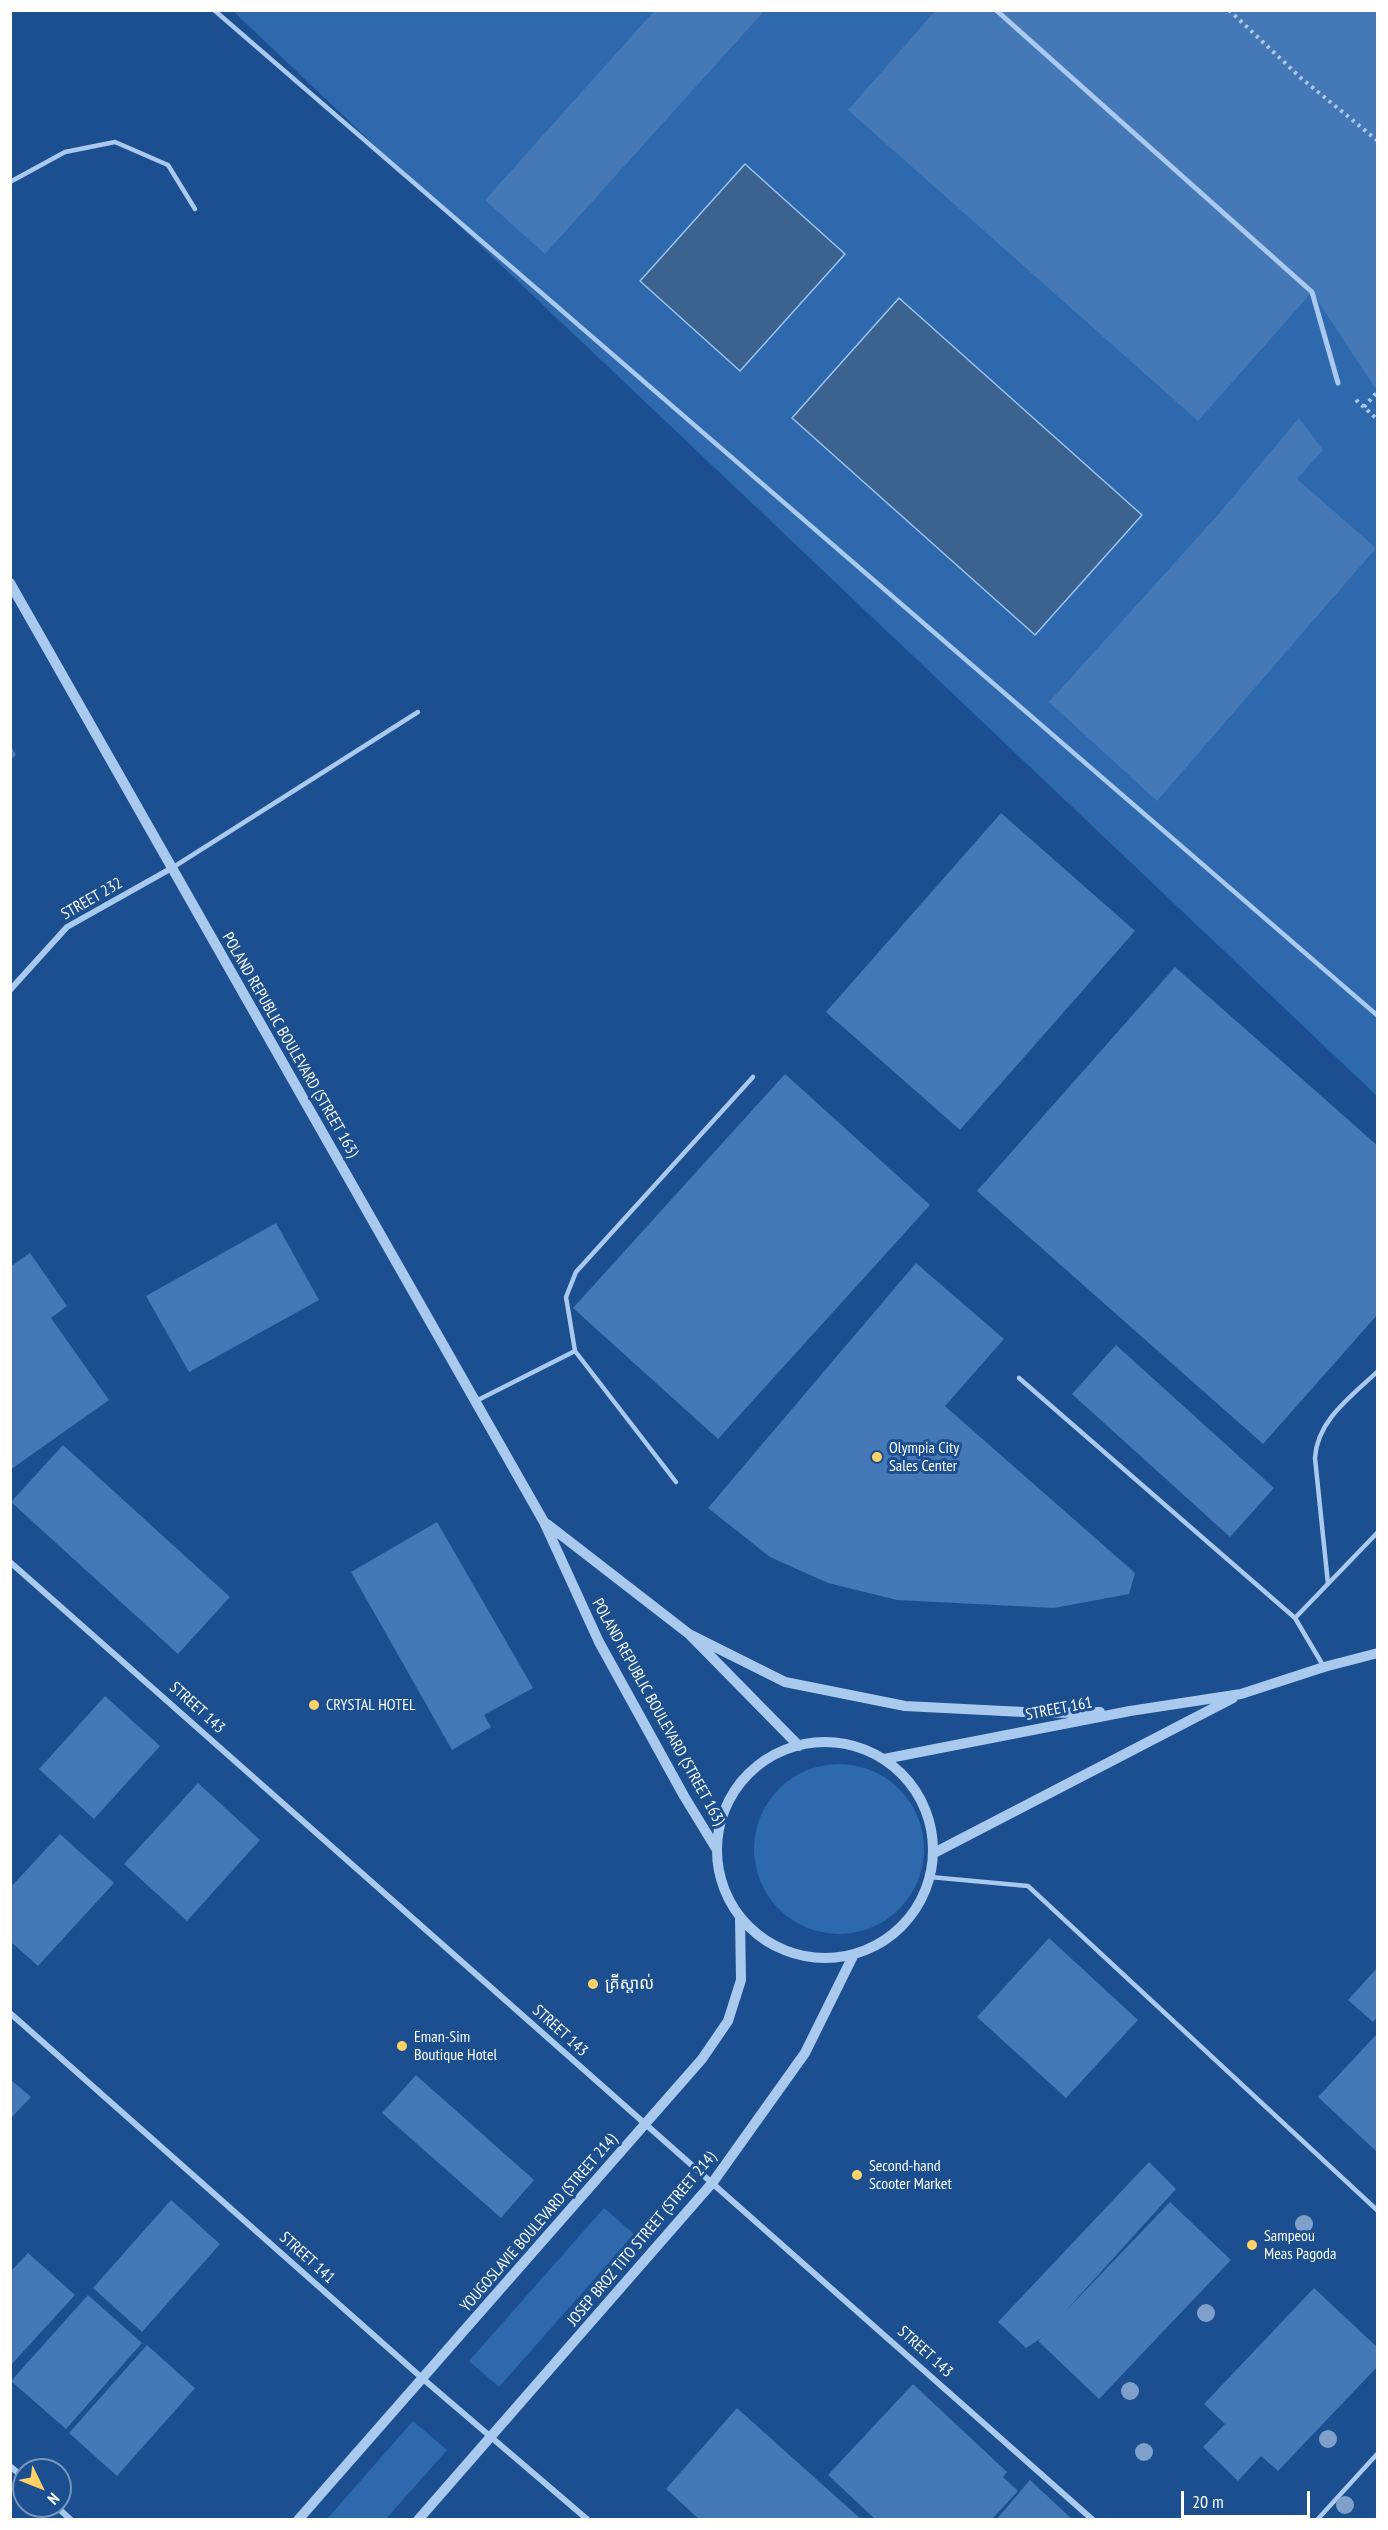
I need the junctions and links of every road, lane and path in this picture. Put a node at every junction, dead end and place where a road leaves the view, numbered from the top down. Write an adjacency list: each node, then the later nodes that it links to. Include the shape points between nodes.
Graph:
1 (214, 10): 14 (lane)
2 (996, 10): 7 (street, via 1312,292)
3 (1229, 10): 4 (path, via 1301,78)
4 (1377, 141)
5 (10, 182): 6 (lane, via 65,152 115,142 168,165)
6 (195, 209)
7 (1338, 383)
8 (1377, 391): 9 (path)
9 (1364, 407)
10 (10, 583): 12 (street, POLAND REPUBLIC BOULEVARD (STREET 163))
11 (418, 712): 12 (lane)
12 (172, 868): 13 (street, STREET 232, via 67,927); 19 (street, POLAND REPUBLIC BOULEVARD (STREET 163))
13 (10, 990)
14 (1377, 1016)
15 (753, 1077): 16 (lane, via 576,1272 566,1297)
16 (575, 1351): 19 (lane); 20 (lane)
17 (1377, 1371): 24 (lane, via 1330,1418 1316,1442)
18 (1019, 1378): 25 (lane)
19 (474, 1401): 21 (street, POLAND REPUBLIC BOULEVARD (STREET 163))
20 (676, 1482)
21 (544, 1522): 26 (street, POLAND REPUBLIC BOULEVARD (STREET 163)); 33 (street, POLAND REPUBLIC BOULEVARD (STREET 163), via 599,1642)
22 (1377, 1532): 24 (lane)
23 (10, 1562): 39 (street, STREET 143)
24 (1328, 1584): 25 (lane)
25 (1295, 1618): 28 (lane)
26 (689, 1634): 30 (street, via 785,1682 905,1706 1043,1713); 31 (street, POLAND REPUBLIC BOULEVARD (STREET 163))
27 (1377, 1653): 28 (street, STREET 161)
28 (1324, 1667): 29 (street, STREET 161)
29 (1241, 1694): 30 (street, STREET 161); 34 (street, STREET 161)
30 (1130, 1712): 32 (street, STREET 161)
31 (799, 1746): 32 (street, via 828,1742 857,1747); 33 (street, via 770,1758 741,1782 723,1814)
32 (884, 1760): 34 (street, via 910,1783 924,1804 932,1828)
33 (717, 1850): 36 (street, via 722,1886)
34 (934, 1853): 35 (street)
35 (930, 1877): 37 (street, via 919,1904 902,1926 879,1944); 41 (lane, via 1028,1886)
36 (740, 1918): 37 (street, via 778,1948 801,1956 825,1959); 39 (street, YOUGOSLAVIE BOULEVARD (STREET 214), via 741,1980 728,2022)
37 (854, 1954): 40 (street, JOSEP BROZ TITO STREET (STREET 214), via 805,2053)
38 (10, 2013): 42 (street, STREET 141)
39 (646, 2124): 40 (street, STREET 143); 42 (street, YOUGOSLAVIE BOULEVARD (STREET 214))
40 (713, 2182): 43 (street, JOSEP BROZ TITO STREET (STREET 214)); 48 (street, STREET 143)
41 (1377, 2211)
42 (422, 2378): 43 (street, STREET 141); 45 (street, YOUGOSLAVIE BOULEVARD (STREET 214))
43 (490, 2437): 46 (street, JOSEP BROZ TITO STREET (STREET 214)); 47 (street, STREET 141)
44 (1377, 2453): 49 (lane)
45 (298, 2520)
46 (418, 2520)
47 (588, 2520)
48 (1093, 2520)
49 (1317, 2520)

